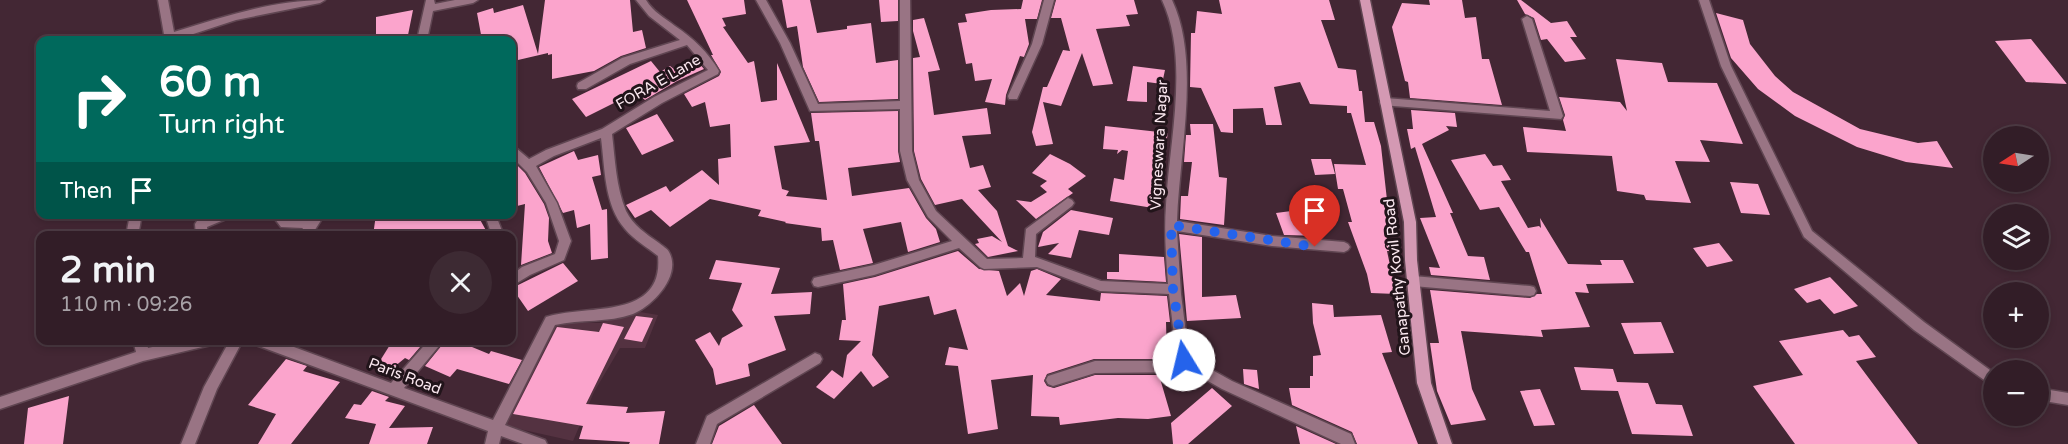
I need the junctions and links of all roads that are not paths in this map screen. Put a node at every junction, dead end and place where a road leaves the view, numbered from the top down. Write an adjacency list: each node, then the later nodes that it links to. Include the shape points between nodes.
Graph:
1 (163, 0): 13 (street)
2 (320, 0): 14 (street, via 235,17)
3 (473, 0): 11 (street)
4 (642, 0): 16 (street, FORA E Lane, via 645,8)
5 (761, 0): 20 (street, via 814,108)
6 (905, 0): 20 (street)
7 (1049, 0): 18 (street, via 1037,44)
8 (1167, 0): 29 (street, Vigneswara Nagar, via 1179,26 1180,80)
9 (1365, 0): 19 (main road, Ganapathy Kovil Road)
10 (1704, 0): 48 (street, via 1726,66 1808,234 1919,326)
11 (430, 4): 15 (street)
12 (1527, 19): 19 (street, via 1557,116)
13 (169, 36)
14 (179, 36)
15 (423, 36)
16 (688, 41): 17 (street, via 626,61); 21 (street, FORA E Lane, via 714,71)
17 (582, 86)
18 (1013, 96)
19 (1385, 102): 36 (main road, Ganapathy Kovil Road, via 1410,222)
20 (907, 105): 32 (street, via 906,151 913,180 932,214)
21 (606, 132): 23 (street, FORA E Lane); 54 (street, via 620,208 626,221 664,254 666,269 662,283 638,306 619,313 551,321)
22 (516, 154): 23 (street)
23 (528, 165): 35 (street, via 540,181 566,241 560,257)
24 (1068, 203): 34 (street, via 1030,232)
25 (219, 219): 30 (street)
26 (281, 219): 27 (street, via 285,224)
27 (316, 219)
28 (493, 221): 31 (street)
29 (1171, 225): 33 (street, via 1293,244); 38 (street, Vigneswara Nagar)
30 (201, 230)
31 (496, 231)
32 (960, 243): 34 (street, via 984,264); 37 (street, via 874,270)
33 (1344, 247)
34 (1029, 263): 38 (street, via 1049,264 1100,286)
35 (516, 278)
36 (1413, 281): 39 (street); 60 (main road, Ganapathy Kovil Road, via 1424,382)
37 (818, 282)
38 (1173, 289): 47 (street, Vigneswara Nagar, via 1184,360)
39 (1530, 291)
40 (140, 345): 45 (street)
41 (190, 345): 45 (street)
42 (234, 345): 55 (street, via 211,387)
43 (272, 345): 50 (street, Paris Road)
44 (434, 345): 50 (street)
45 (143, 356): 53 (street)
46 (815, 359): 58 (street, via 712,420)
47 (1195, 366): 49 (street, via 1095,367); 59 (street, Vigneswara Nagar, via 1227,385 1346,438)
48 (1983, 373)
49 (1053, 380)
50 (394, 389): 54 (street, Paris Road)
51 (2049, 396): 52 (street)
52 (2068, 399)
53 (0, 402)
54 (496, 428): 56 (street); 57 (street, Paris Road)
55 (188, 444)
56 (492, 444)
57 (540, 444)
58 (703, 444)
59 (1348, 444)
60 (1445, 444)

